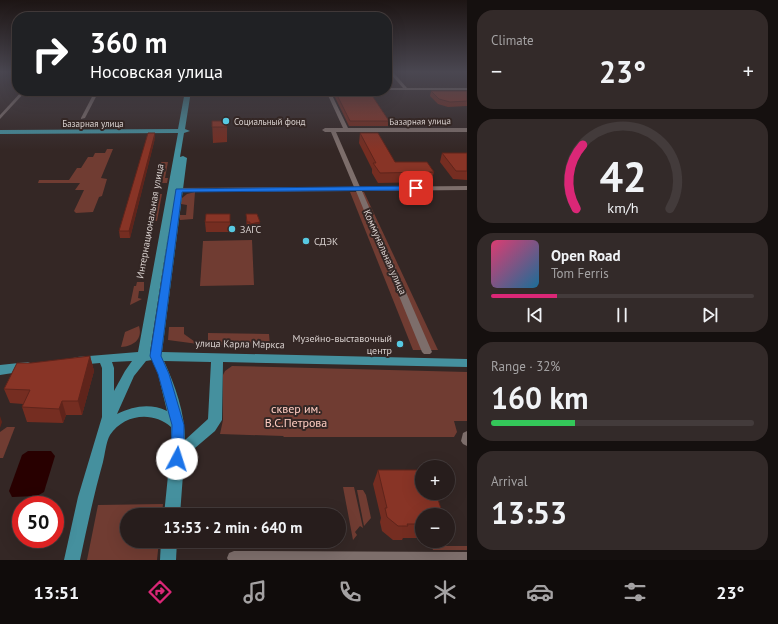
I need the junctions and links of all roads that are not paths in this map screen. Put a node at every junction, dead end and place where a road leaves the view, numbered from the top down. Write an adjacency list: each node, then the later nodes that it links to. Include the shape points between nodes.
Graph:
1 (18, 98): 7 (street)
2 (93, 98): 9 (street)
3 (187, 98): 13 (main road, Интернациональная улица)
4 (191, 98): 13 (main road, Интернациональная улица)
5 (331, 98): 11 (street)
6 (4, 106): 7 (street)
7 (11, 106): 8 (street)
8 (0, 118)
9 (83, 118)
10 (329, 130): 11 (street, Базарная улица); 16 (street, Коммунальная улица)
11 (346, 130): 12 (street, Базарная улица)
12 (467, 130)
13 (184, 131): 14 (main road, Базарная улица); 17 (main road, Интернациональная улица)
14 (0, 132)
15 (467, 188): 16 (street)
16 (357, 189): 17 (street); 18 (street, Коммунальная улица)
17 (175, 190): 19 (main road, Интернациональная улица)
18 (427, 352)
19 (149, 356): 20 (main road, улица Карла Маркса); 21 (main road, улица Карла Маркса); 26 (main road, via 129,374); 27 (main road, via 164,374)
20 (217, 357): 23 (main road, улица Карла Маркса); 29 (main road, via 215,420)
21 (104, 358): 22 (main road, улица Карла Маркса); 26 (main road, via 108,368)
22 (65, 362)
23 (467, 363)
24 (42, 365): 25 (main road)
25 (0, 370)
26 (108, 418): 28 (main road)
27 (178, 425): 28 (main road, via 158,412 140,411 115,422); 29 (main road)
28 (103, 436): 34 (main road)
29 (177, 459): 30 (main road)
30 (173, 508)
31 (169, 548): 35 (main road)
32 (234, 558): 33 (street)
33 (467, 559)
34 (72, 560)
35 (168, 560)

